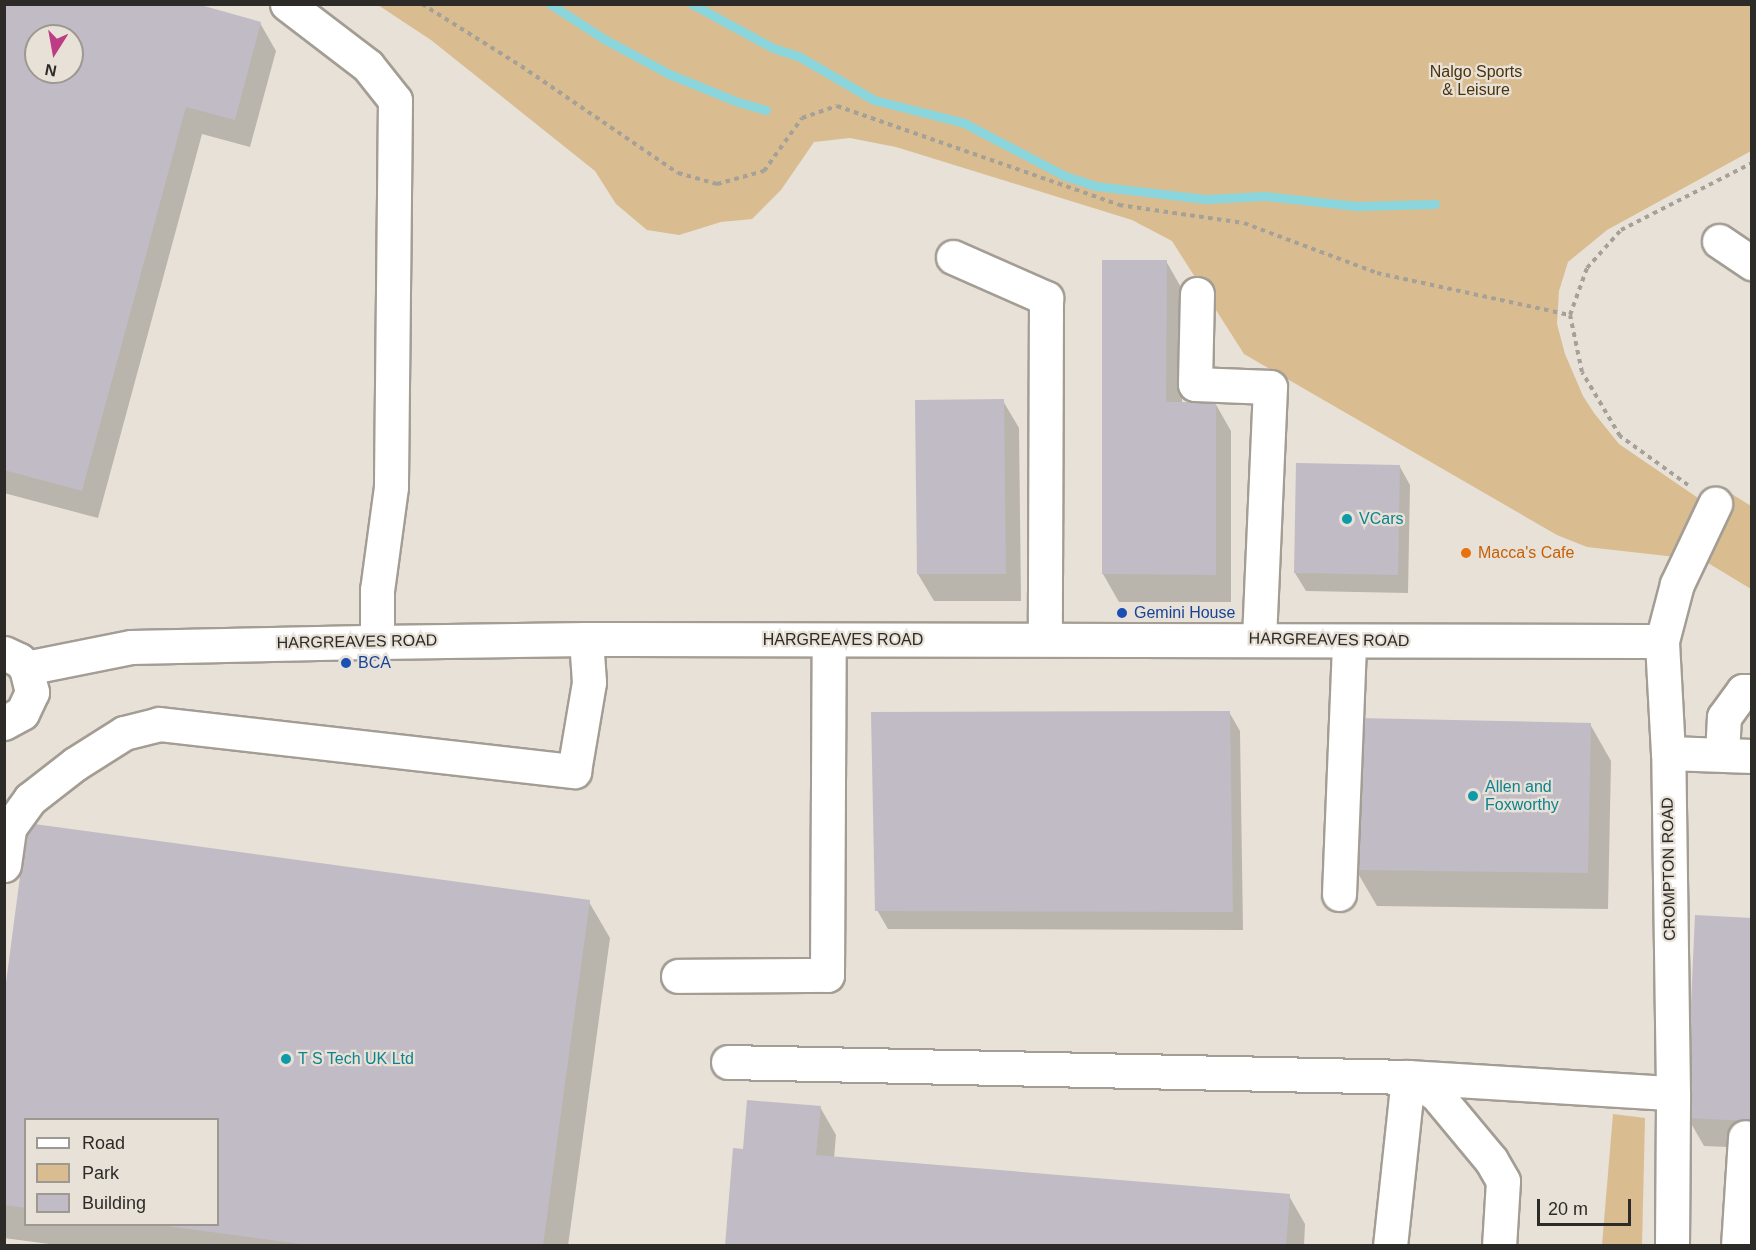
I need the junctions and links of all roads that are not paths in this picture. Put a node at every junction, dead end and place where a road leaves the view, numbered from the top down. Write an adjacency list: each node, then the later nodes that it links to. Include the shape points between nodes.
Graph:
1 (287, 4): 12 (street, via 368,66 395,100 391,488 377,590)
2 (1719, 241): 4 (street)
3 (953, 257): 8 (street, via 1046,298)
4 (1752, 263)
5 (1197, 294): 10 (street, via 1195,384 1270,387)
6 (1714, 504): 11 (street, CROMPTON ROAD, via 1677,585)
7 (586, 639): 9 (street, HARGREAVES ROAD); 12 (street, HARGREAVES ROAD); 19 (street, via 589,682 574,771 159,724 124,733 30,799 9,828)
8 (1045, 639): 9 (street, HARGREAVES ROAD); 10 (street, HARGREAVES ROAD)
9 (829, 640): 21 (street, via 827,975)
10 (1259, 640): 13 (street, HARGREAVES ROAD)
11 (1662, 641): 13 (street, HARGREAVES ROAD); 17 (street, CROMPTON ROAD)
12 (377, 642): 14 (street, HARGREAVES ROAD, via 131,647)
13 (1349, 642): 20 (street)
14 (15, 661): 16 (street, HARGREAVES ROAD, via 32,692 22,713)
15 (1752, 691): 18 (street, via 1743,691 1724,717)
16 (4, 723)
17 (1668, 753): 18 (street); 24 (street, CROMPTON ROAD)
18 (1737, 755)
19 (4, 865)
20 (1339, 894)
21 (678, 976)
22 (728, 1062): 23 (street)
23 (1408, 1077): 24 (street); 26 (street); 27 (street, via 1436,1095 1491,1160 1503,1181)
24 (1672, 1093): 28 (street, CROMPTON ROAD)
25 (1745, 1137): 29 (street)
26 (1390, 1245)
27 (1498, 1245)
28 (1672, 1245)
29 (1738, 1245)

